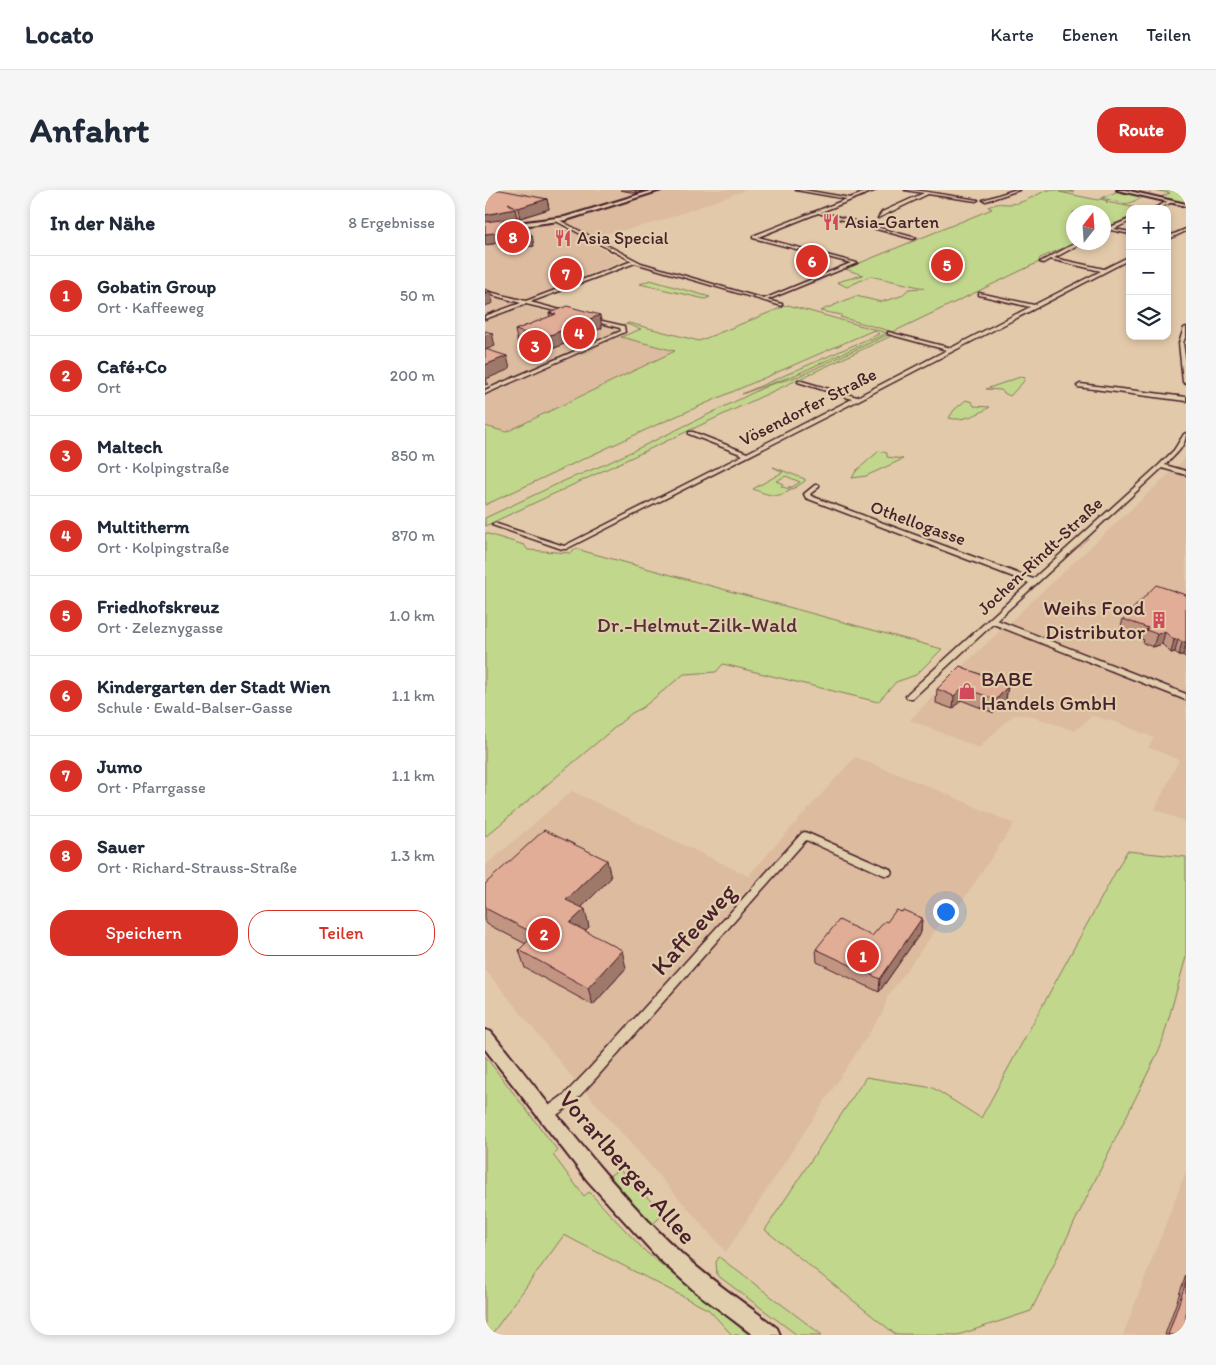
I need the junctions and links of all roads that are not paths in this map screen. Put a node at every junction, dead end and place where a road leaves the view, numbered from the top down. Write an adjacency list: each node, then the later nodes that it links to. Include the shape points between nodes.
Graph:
1 (659, 190): 18 (main road)
2 (798, 190): 8 (street)
3 (874, 190): 10 (street)
4 (907, 190): 9 (street)
5 (940, 190): 9 (street)
6 (1017, 190): 12 (street)
7 (1119, 190): 13 (main road)
8 (809, 191): 10 (street)
9 (928, 193): 11 (street); 17 (street)
10 (850, 199): 16 (street)
11 (976, 200)
12 (985, 200)
13 (1170, 202): 14 (street); 15 (main road)
14 (1163, 205)
15 (1186, 205)
16 (817, 212): 25 (street); 34 (street, via 754,237 855,263)
17 (879, 216)
18 (557, 220): 20 (main road); 29 (street)
19 (1126, 222): 21 (street)
20 (485, 229)
21 (1111, 229): 23 (street)
22 (1186, 230): 24 (street)
23 (1126, 232)
24 (1171, 237)
25 (913, 238)
26 (1066, 250): 27 (street)
27 (1049, 258): 30 (street); 31 (street)
28 (1126, 259): 31 (street, Vösendorfer Straße)
29 (634, 262): 34 (street); 35 (street)
30 (1042, 262)
31 (1104, 270): 37 (street, Vösendorfer Straße)
32 (485, 292): 35 (street)
33 (981, 294): 37 (street)
34 (766, 299): 36 (street)
35 (526, 302): 38 (street); 39 (street)
36 (780, 305)
37 (1035, 307): 43 (street, Vösendorfer Straße)
38 (574, 315)
39 (485, 318)
40 (584, 318): 47 (street, via 622,328 623,332)
41 (1186, 328): 45 (street, via 1181,343)
42 (890, 333): 43 (street)
43 (952, 350): 48 (street, Vösendorfer Straße)
44 (800, 381): 48 (street)
45 (1186, 382)
46 (1079, 386): 49 (street)
47 (485, 392)
48 (857, 399): 52 (street, Vösendorfer Straße)
49 (1186, 399)
50 (691, 433): 52 (street)
51 (1186, 436): 53 (street, Jochen-Rindt-Straße)
52 (748, 455): 56 (street, Vösendorfer Straße, via 564,548)
53 (1161, 466): 54 (street); 57 (street, Jochen-Rindt-Straße)
54 (1186, 473)
55 (817, 486): 57 (street, Othellogasse, via 807,494 808,497)
56 (495, 525)
57 (1035, 582): 58 (street, Jochen-Rindt-Straße)
58 (992, 621): 59 (street, Jochen-Rindt-Straße); 60 (street)
59 (910, 696)
60 (1186, 697)
61 (887, 872): 63 (street, Kaffeeweg, via 805,835 593,1073 569,1098)
62 (485, 1037): 63 (main road, Vorarlberger Allee)
63 (547, 1114): 64 (main road, Vorarlberger Allee, via 616,1199 667,1254)
64 (770, 1335)

